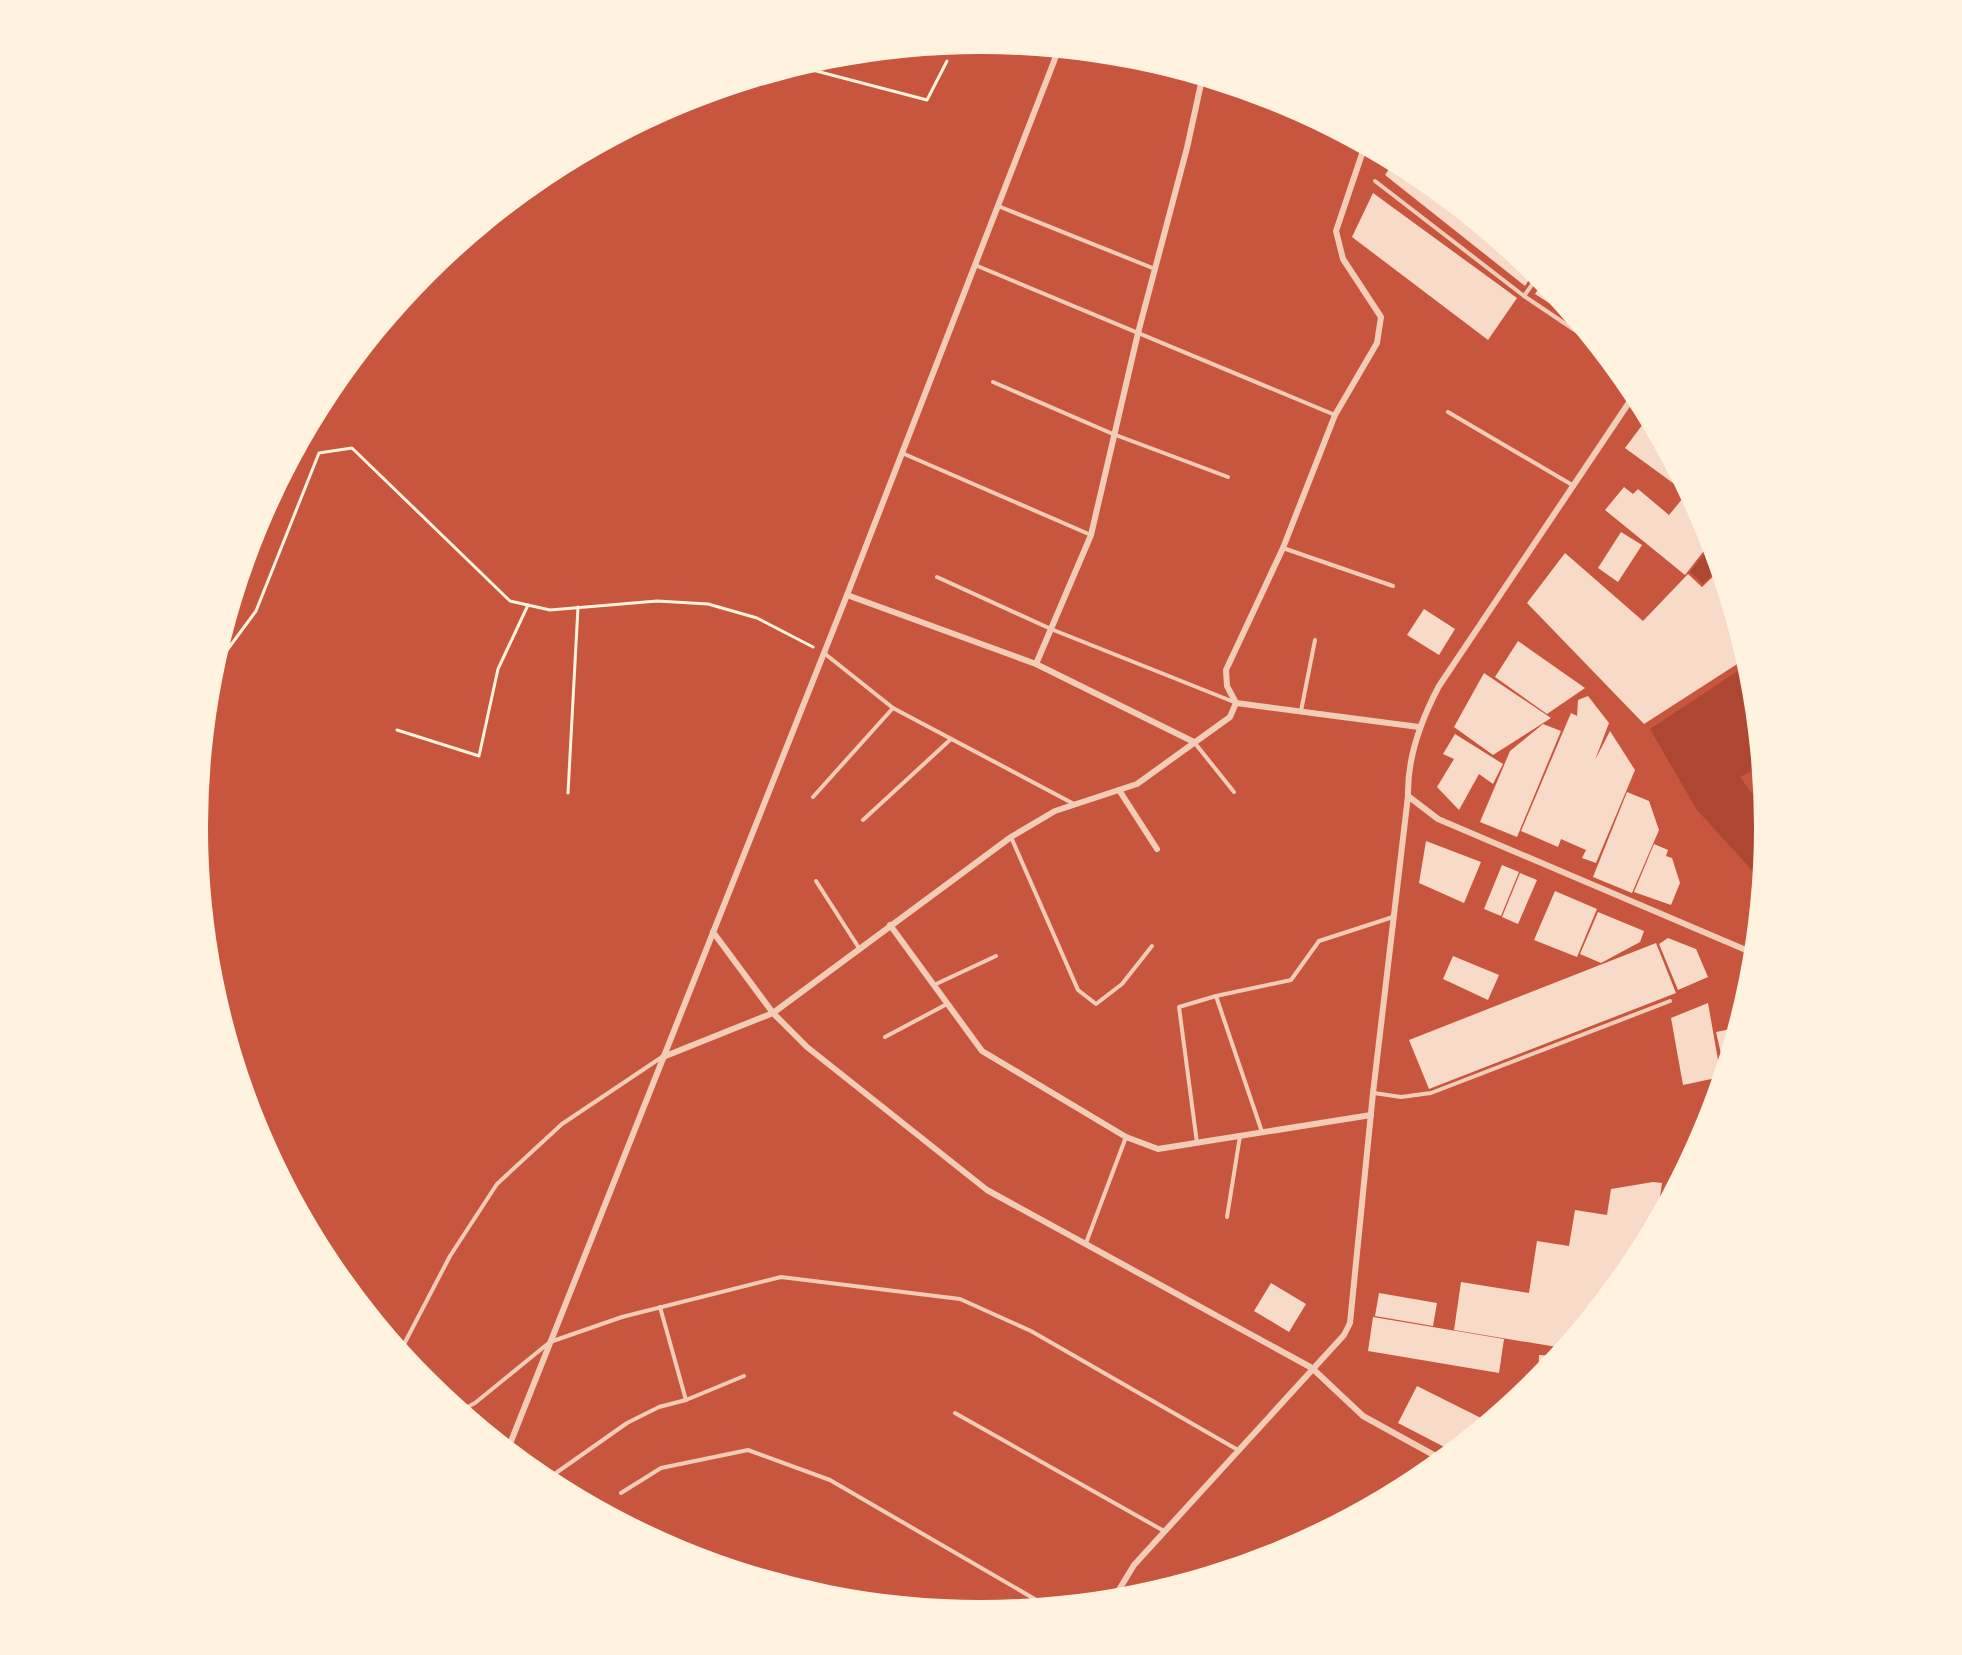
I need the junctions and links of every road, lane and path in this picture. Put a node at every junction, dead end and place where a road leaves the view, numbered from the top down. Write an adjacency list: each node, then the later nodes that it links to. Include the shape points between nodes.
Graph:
1 (949, 55): 3 (path, via 927,100)
2 (1055, 58): 7 (street)
3 (818, 72)
4 (1200, 86): 9 (street)
5 (1362, 155): 17 (street, via 1336,231 1343,259 1381,317 1377,343)
6 (1375, 181): 11 (lane)
7 (998, 206): 8 (street); 9 (lane)
8 (975, 266): 13 (lane); 19 (street)
9 (1155, 269): 13 (street)
10 (1532, 285): 11 (lane)
11 (1524, 296): 12 (lane)
12 (1572, 328)
13 (1138, 333): 17 (lane); 18 (street)
14 (993, 382): 18 (lane)
15 (1628, 404): 21 (street)
16 (1448, 412): 21 (lane)
17 (1335, 415): 23 (street)
18 (1113, 434): 20 (lane); 22 (street)
19 (902, 453): 22 (lane); 26 (street)
20 (1228, 477)
21 (1574, 486): 37 (street, via 1439,686)
22 (1091, 535): 29 (street)
23 (1283, 548): 25 (lane); 34 (street, via 1226,670 1227,687)
24 (937, 577): 29 (lane)
25 (1393, 586)
26 (847, 595): 32 (street); 33 (street)
27 (528, 605): 28 (path, via 550,610); 31 (path, via 510,601 352,448 319,453 256,611); 38 (path, via 498,669 479,756)
28 (578, 607): 32 (path, via 657,601 708,604 757,618); 43 (path)
29 (1051, 629): 33 (street); 34 (lane)
30 (1315, 640): 36 (lane)
31 (229, 647)
32 (824, 653): 35 (lane); 53 (street)
33 (1036, 664): 40 (street)
34 (1236, 703): 36 (street); 40 (street, via 1230,717)
35 (893, 708): 39 (lane); 45 (lane)
36 (1301, 711): 37 (street)
37 (1419, 727): 44 (street, via 1407,777)
38 (397, 730)
39 (951, 739): 46 (lane); 47 (lane)
40 (1194, 742): 41 (street, via 1137,784); 42 (lane)
41 (1119, 790): 46 (street); 49 (street)
42 (1234, 792)
43 (568, 793)
44 (1408, 796): 51 (street); 56 (street, via 1438,819)
45 (813, 797)
46 (1074, 805): 48 (street, via 1055,811)
47 (863, 820)
48 (1011, 837): 52 (street); 54 (lane, via 1078,990 1096,1004 1122,984)
49 (1157, 849)
50 (816, 881): 55 (lane)
51 (1393, 917): 59 (lane, via 1319,942 1291,980); 65 (street)
52 (890, 925): 55 (street); 58 (street)
53 (713, 932): 62 (street); 64 (street)
54 (1152, 946)
55 (859, 948): 62 (street)
56 (1745, 949)
57 (996, 956): 58 (lane)
58 (934, 985): 61 (street)
59 (1216, 996): 67 (lane); 70 (lane, via 1179,1007)
60 (1670, 1001): 65 (lane, via 1431,1093 1401,1097)
61 (947, 1004): 63 (lane); 69 (street, via 982,1051)
62 (773, 1013): 64 (street); 72 (street, via 807,1047 987,1190)
63 (885, 1037)
64 (663, 1057): 74 (street); 75 (lane, via 562,1124 497,1184 450,1256)
65 (1373, 1093): 66 (street)
66 (1371, 1115): 67 (street); 76 (street, via 1350,1323 1344,1335)
67 (1262, 1132): 68 (street)
68 (1240, 1136): 70 (street); 71 (lane)
69 (1126, 1137): 70 (street, via 1158,1149); 72 (lane)
70 (1197, 1144)
71 (1227, 1217)
72 (1086, 1245): 76 (street)
73 (660, 1307): 74 (lane); 78 (lane); 82 (lane, via 781,1277 960,1299 1031,1331)
74 (550, 1342): 79 (lane); 81 (street)
75 (404, 1343)
76 (1312, 1368): 82 (street); 83 (street, via 1363,1416)
77 (744, 1377): 78 (lane)
78 (686, 1400): 84 (lane, via 659,1407 627,1423)
79 (468, 1407)
80 (955, 1413): 86 (lane)
81 (511, 1442)
82 (1238, 1450): 86 (street)
83 (1433, 1455)
84 (555, 1474)
85 (621, 1493): 88 (lane, via 661,1468 748,1450 830,1480)
86 (1164, 1531): 87 (street, via 1134,1564)
87 (1120, 1588)
88 (1034, 1599)

